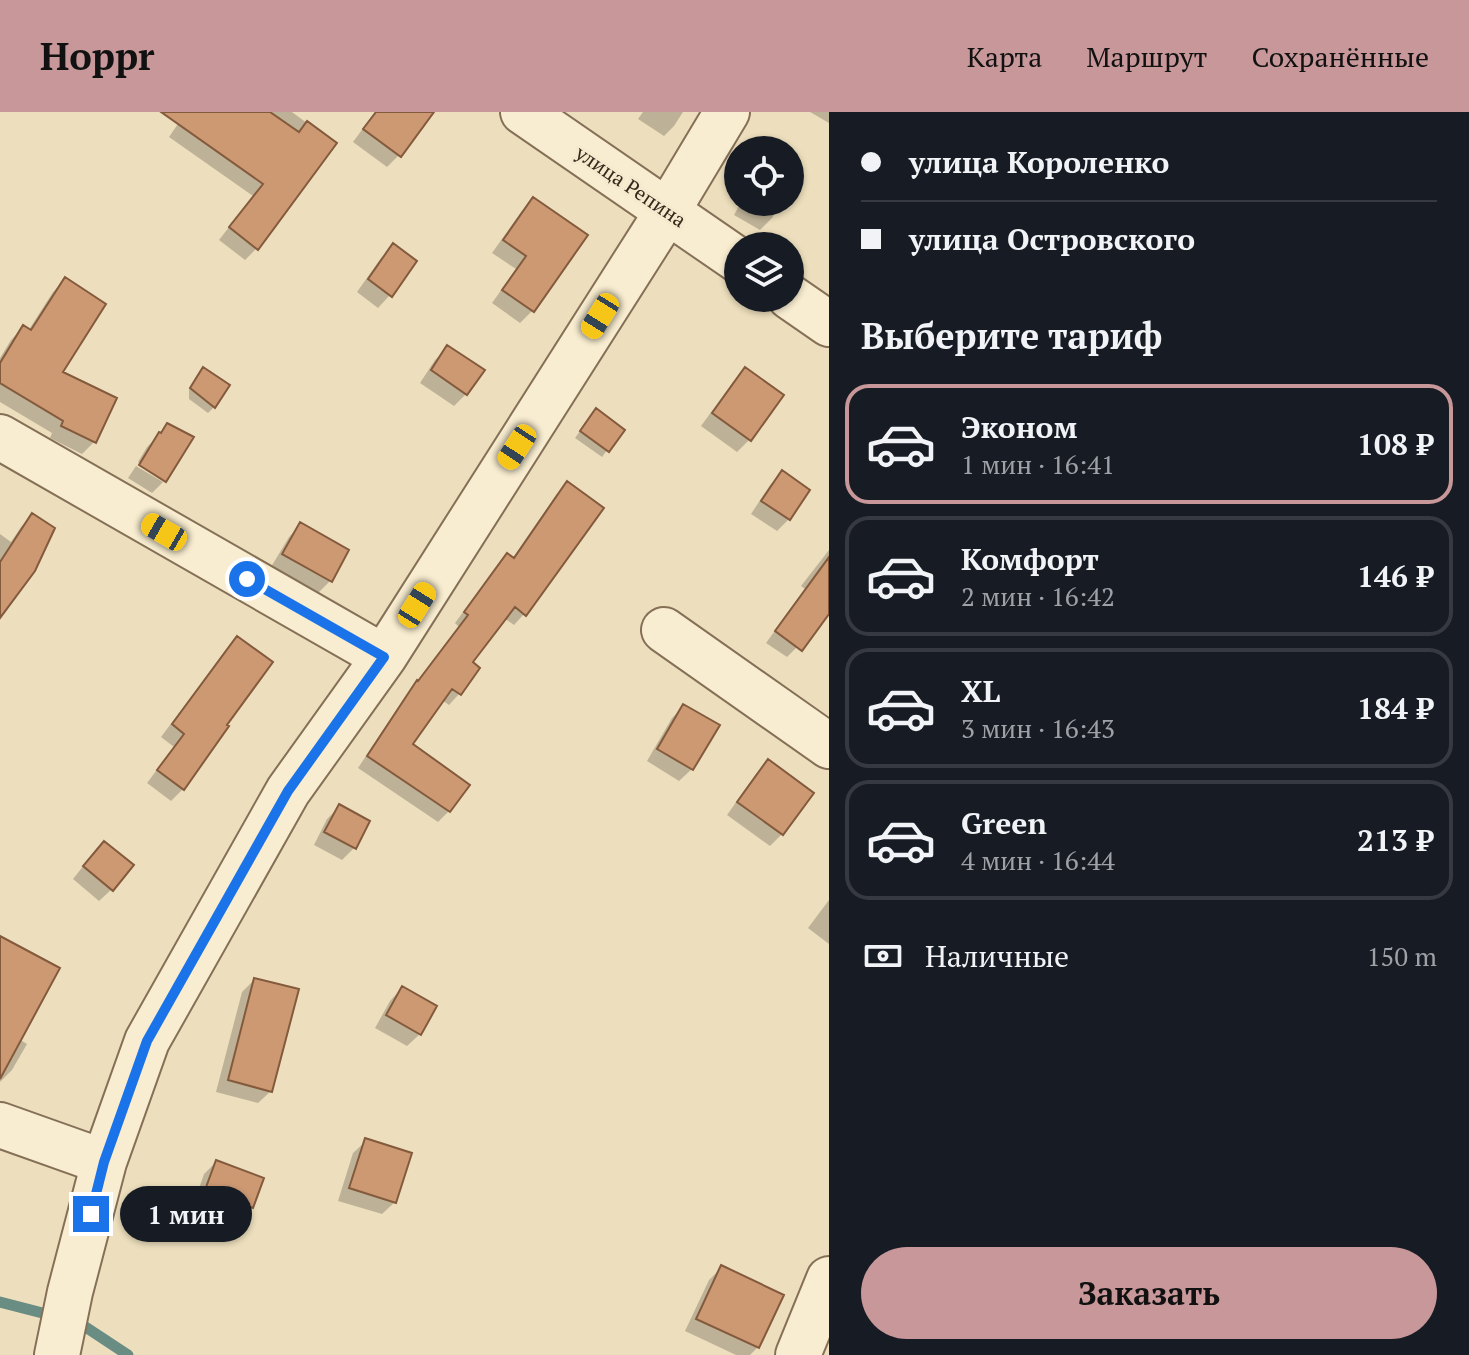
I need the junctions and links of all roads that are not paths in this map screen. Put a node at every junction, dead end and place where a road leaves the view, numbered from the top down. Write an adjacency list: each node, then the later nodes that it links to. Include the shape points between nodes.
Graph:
1 (523, 112): 3 (street, улица Репина)
2 (727, 112): 3 (street)
3 (667, 212): 4 (street, улица Репина); 9 (street)
4 (724, 251)
5 (804, 307): 6 (street)
6 (829, 324)
7 (0, 437): 9 (street)
8 (664, 630): 10 (street)
9 (384, 657): 12 (street, via 288,791 147,1041)
10 (829, 746)
11 (0, 1125): 12 (street)
12 (104, 1162): 14 (street)
13 (829, 1279): 15 (street)
14 (57, 1353)
15 (798, 1355)

